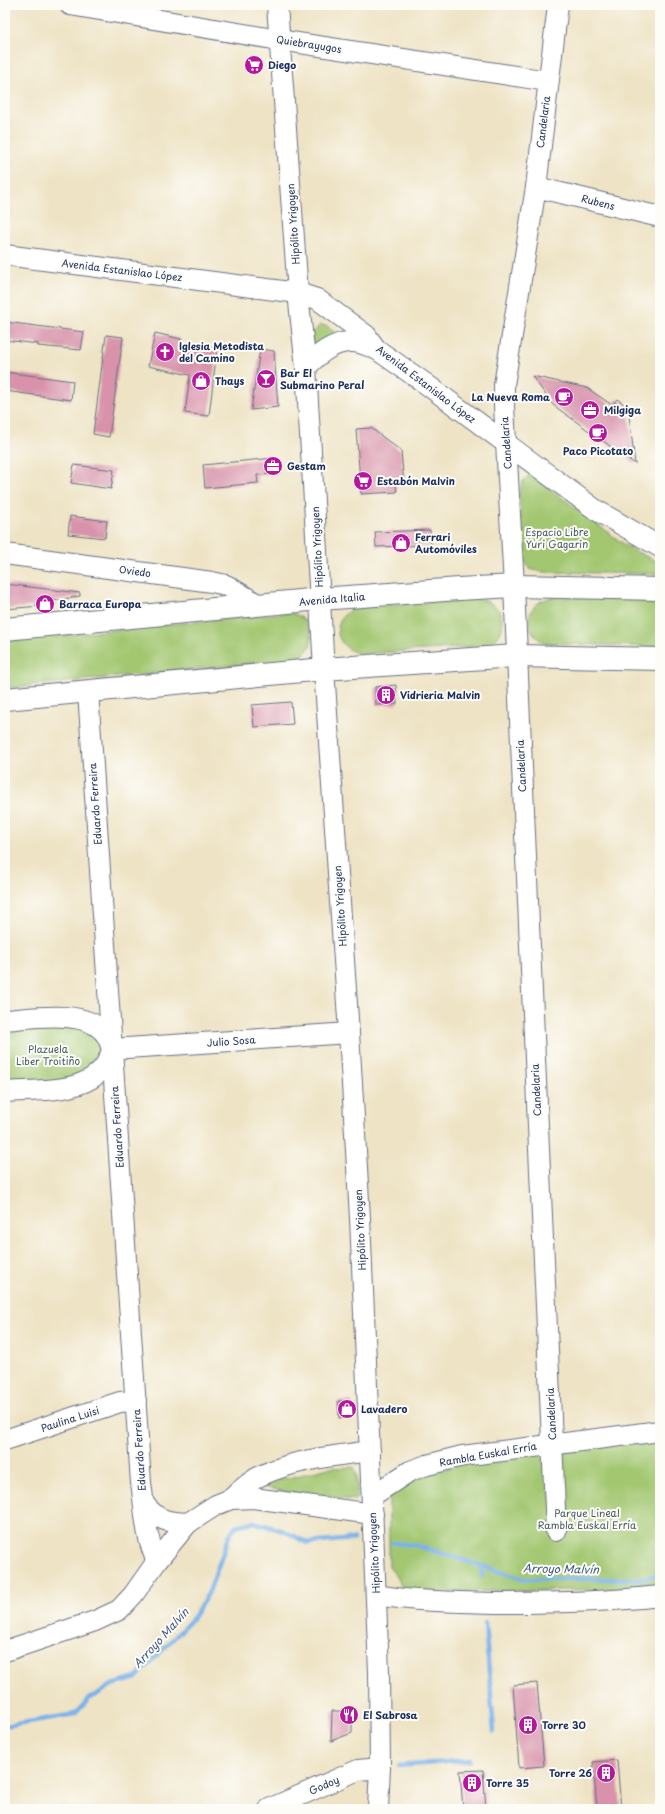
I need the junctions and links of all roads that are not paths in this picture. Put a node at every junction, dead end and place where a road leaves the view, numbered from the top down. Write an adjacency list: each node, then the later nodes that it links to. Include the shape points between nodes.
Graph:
1 (70, 5): 4 (street, Quiebrayugos)
2 (277, 5): 4 (street, Hipólito Yrigoyen)
3 (558, 5): 5 (street, Candelaria)
4 (279, 40): 5 (street, Quiebrayugos); 9 (street, Hipólito Yrigoyen)
5 (548, 81): 6 (street, Candelaria)
6 (536, 187): 7 (street, Rubens); 12 (street, Candelaria, via 504,385)
7 (660, 217)
8 (5, 255): 9 (street, Avenida Estanislao López)
9 (298, 293): 10 (street, Avenida Estanislao López, via 317,299 366,335); 11 (street, Hipólito Yrigoyen)
10 (376, 349): 11 (street, via 351,342 341,344 321,353); 12 (street, Avenida Estanislao López)
11 (306, 368): 17 (street, Hipólito Yrigoyen)
12 (506, 444): 13 (street, Avenida Estanislao López, via 596,510); 15 (street, Candelaria)
13 (660, 547)
14 (5, 554): 18 (street, Oviedo, via 212,582 226,585)
15 (514, 586): 16 (main road, Avenida Italia); 17 (main road, Avenida Italia); 20 (street, Candelaria)
16 (660, 589)
17 (320, 599): 18 (main road, Avenida Italia); 22 (street, Hipólito Yrigoyen)
18 (259, 605): 19 (main road, Avenida Italia)
19 (5, 629)
20 (516, 656): 21 (main road); 22 (main road); 32 (street, Candelaria)
21 (660, 659)
22 (324, 669): 23 (main road); 26 (street, Hipólito Yrigoyen)
23 (88, 691): 24 (main road); 27 (street, Eduardo Ferreira)
24 (5, 699)
25 (5, 1020): 27 (street, via 57,1017 88,1022 105,1034)
26 (349, 1033): 27 (street, Julio Sosa); 33 (street, Hipólito Yrigoyen)
27 (112, 1049): 28 (street, via 105,1067 93,1079 81,1085); 29 (street, Eduardo Ferreira)
28 (5, 1092)
29 (136, 1401): 31 (street, Paulina Luisi, via 120,1402); 36 (street, Eduardo Ferreira, via 141,1483)
30 (660, 1431): 32 (street, Rambla Euskal Erría)
31 (5, 1440)
32 (552, 1444): 35 (street, Rambla Euskal Erría, via 462,1456 426,1465 410,1472); 38 (street, Candelaria)
33 (370, 1452): 34 (street, via 318,1458 262,1475); 35 (street, Hipólito Yrigoyen)
34 (231, 1499): 35 (street); 37 (street, via 210,1508)
35 (372, 1505): 40 (street, Hipólito Yrigoyen)
36 (145, 1506): 37 (street, via 157,1518 169,1522); 39 (street, Eduardo Ferreira, via 152,1551)
37 (188, 1523): 39 (street)
38 (556, 1531)
39 (157, 1561): 42 (street, via 133,1596 119,1610 95,1621)
40 (376, 1596): 41 (street, via 428,1602 557,1603); 43 (street, Hipólito Yrigoyen)
41 (660, 1596)
42 (5, 1651)
43 (380, 1768): 44 (street, Godoy, via 358,1770); 45 (street, Hipólito Yrigoyen)
44 (269, 1809)
45 (378, 1809)

